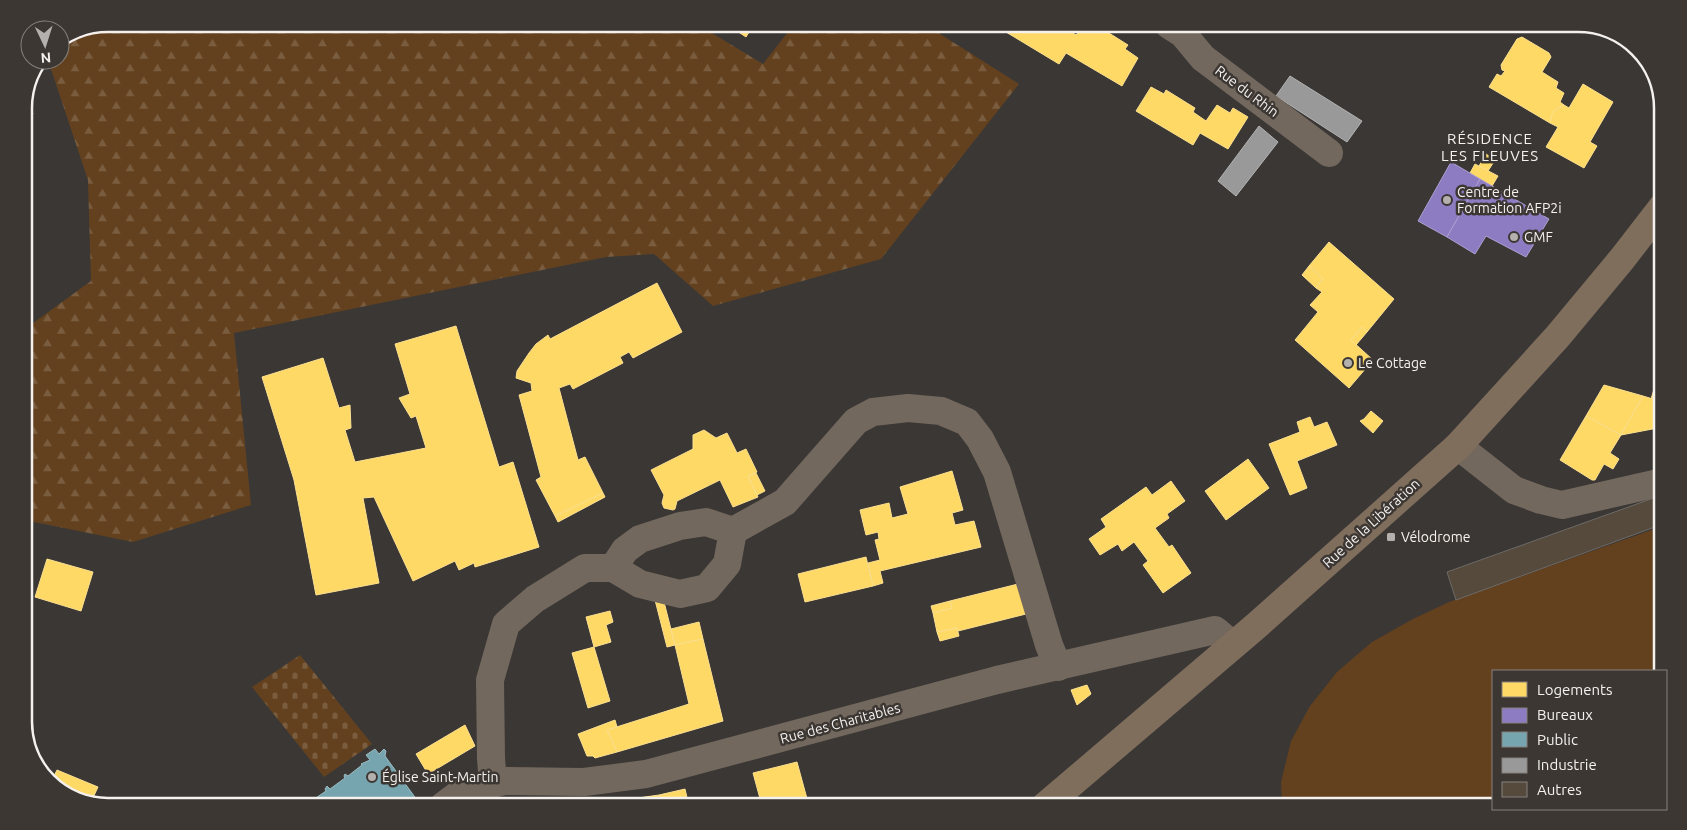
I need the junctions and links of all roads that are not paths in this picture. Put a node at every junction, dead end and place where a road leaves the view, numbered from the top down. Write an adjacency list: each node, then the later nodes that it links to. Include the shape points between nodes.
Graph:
1 (1180, 32): 2 (street, Rue du Rhin, via 1203,58)
2 (1329, 153)
3 (1654, 218): 4 (main road, Rue de la Libération, via 1558,336)
4 (1458, 446): 5 (street, via 1514,490 1562,505); 8 (main road, Rue de la Libération)
5 (1654, 484)
6 (733, 531): 7 (street, via 706,522 680,526 640,539 626,550); 7 (street, via 727,564 707,588 680,594 640,584); 9 (street, via 785,502 856,421 873,412 908,408 941,411 967,422 997,472 1048,645)
7 (614, 568): 10 (street, via 585,568 535,600 506,624 490,680)
8 (1233, 645): 9 (street, Rue des Charitables, via 1215,630); 12 (main road, Rue de la Libération)
9 (1058, 667): 10 (street, Rue des Charitables, via 997,680 646,774 584,782 505,781)
10 (493, 784): 11 (street, Rue des Charitables, via 463,791)
11 (454, 798)
12 (1054, 798)

